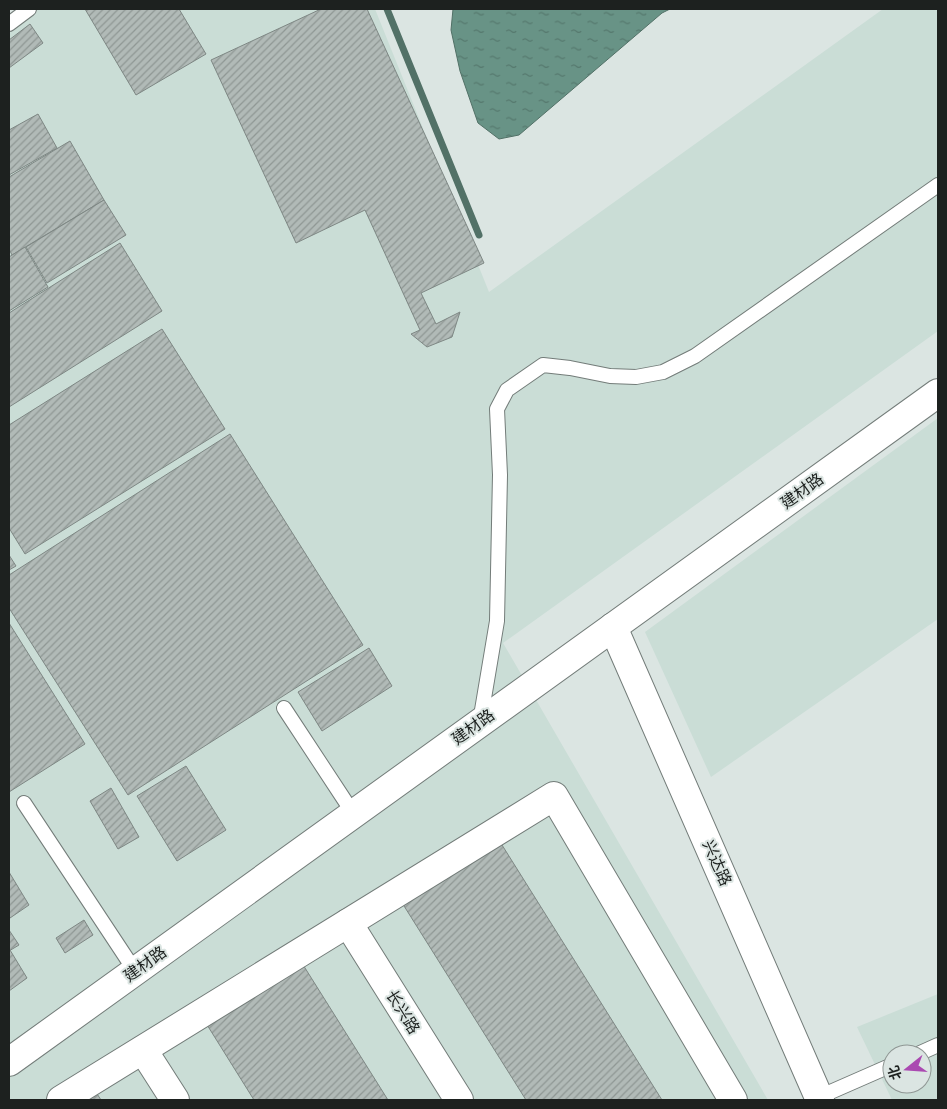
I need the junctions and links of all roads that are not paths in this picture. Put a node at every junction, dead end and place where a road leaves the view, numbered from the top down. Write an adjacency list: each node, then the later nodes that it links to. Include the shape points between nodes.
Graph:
1 (29, 9): 2 (lane)
2 (9, 24)
3 (938, 185): 7 (lane, via 695,356 663,372 610,376 543,365 507,390 497,409 500,475 497,621)
4 (938, 393): 5 (street, 建材路)
5 (613, 626): 7 (street, 建材路); 15 (street, 兴达路)
6 (284, 708): 9 (lane)
7 (480, 722): 9 (street, 建材路)
8 (24, 803): 11 (lane)
9 (353, 814): 11 (street, 建材路)
10 (348, 923): 12 (street); 18 (street, 长兴路); 19 (street, via 554,796)
11 (135, 971): 13 (street, 建材路)
12 (143, 1050): 16 (street); 17 (street)
13 (9, 1062)
14 (882, 1070): 15 (lane)
15 (819, 1099)
16 (61, 1100)
17 (174, 1100)
18 (459, 1100)
19 (733, 1100)

